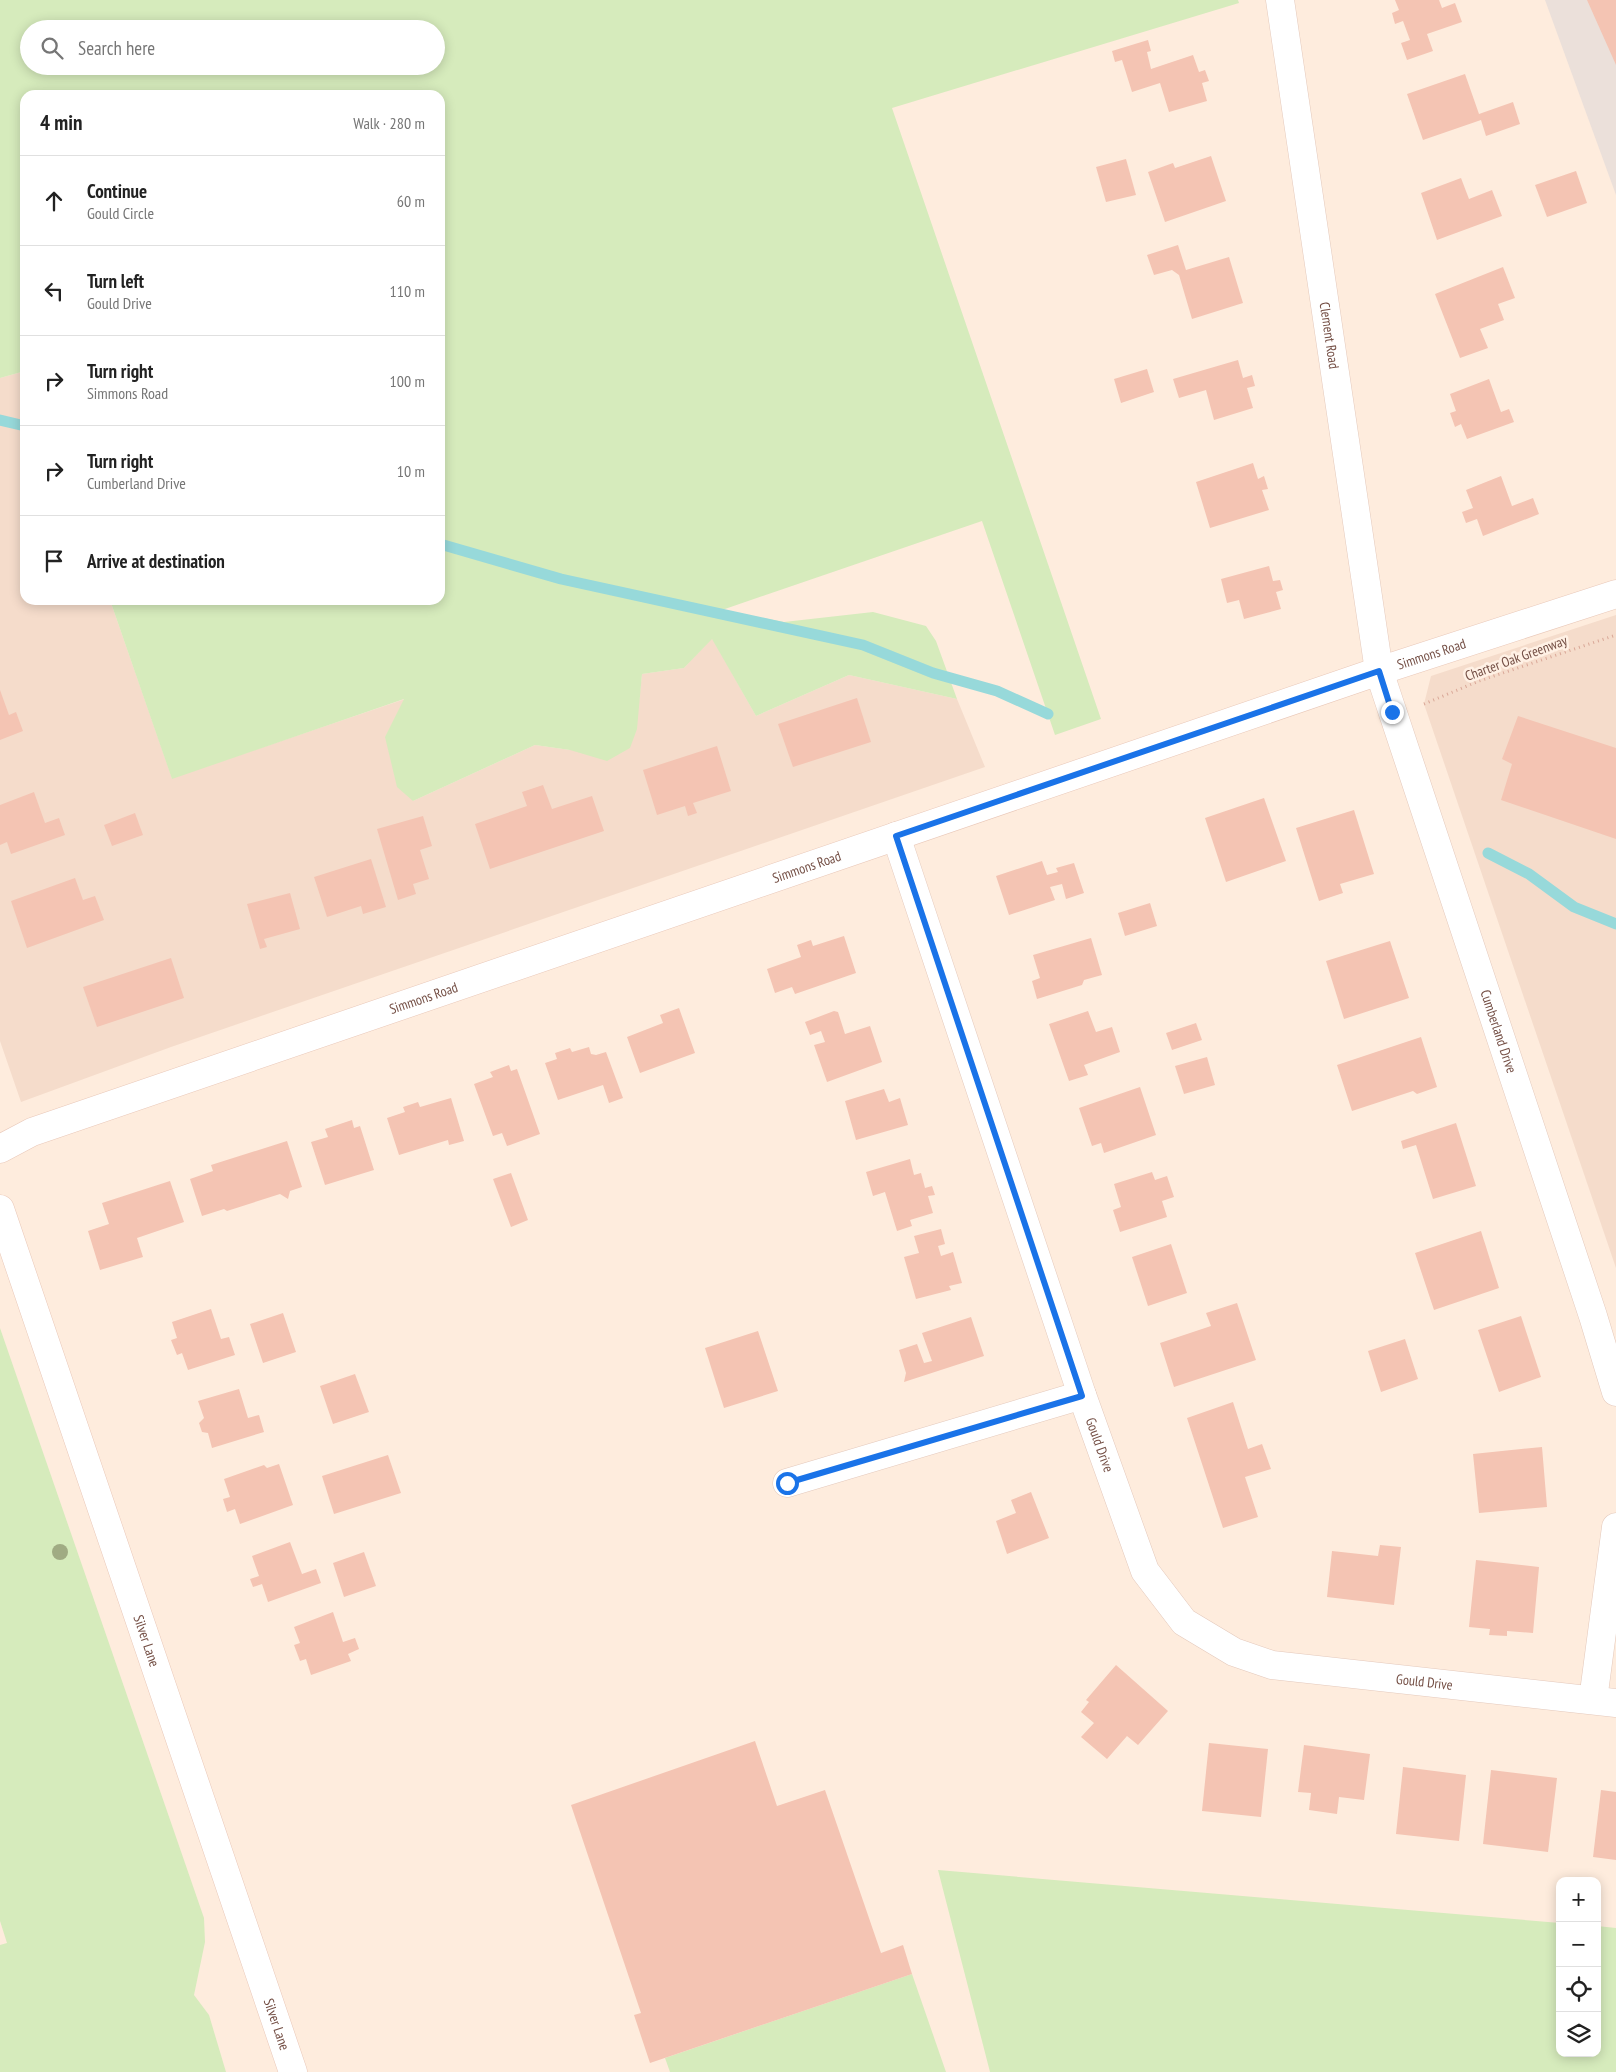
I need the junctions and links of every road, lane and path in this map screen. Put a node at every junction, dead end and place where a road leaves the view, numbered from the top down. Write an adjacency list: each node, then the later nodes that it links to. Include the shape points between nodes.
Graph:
1 (1280, 0): 4 (street, Clement Road)
2 (1616, 594): 4 (street, Simmons Road)
3 (1616, 634): 5 (path, Charter Oak Greenway, via 1479,681)
4 (1379, 671): 6 (street, Simmons Road); 9 (street, Cumberland Drive)
5 (1424, 704)
6 (896, 836): 7 (street, Simmons Road, via 32,1132); 10 (street, Gould Drive)
7 (0, 1149)
8 (0, 1209): 14 (street, Silver Lane)
9 (1616, 1392)
10 (1082, 1396): 11 (street); 13 (street, Gould Drive, via 1145,1571 1184,1622 1234,1652 1272,1665)
11 (787, 1483)
12 (1616, 1528): 13 (street)
13 (1605, 1701)
14 (293, 2072)

